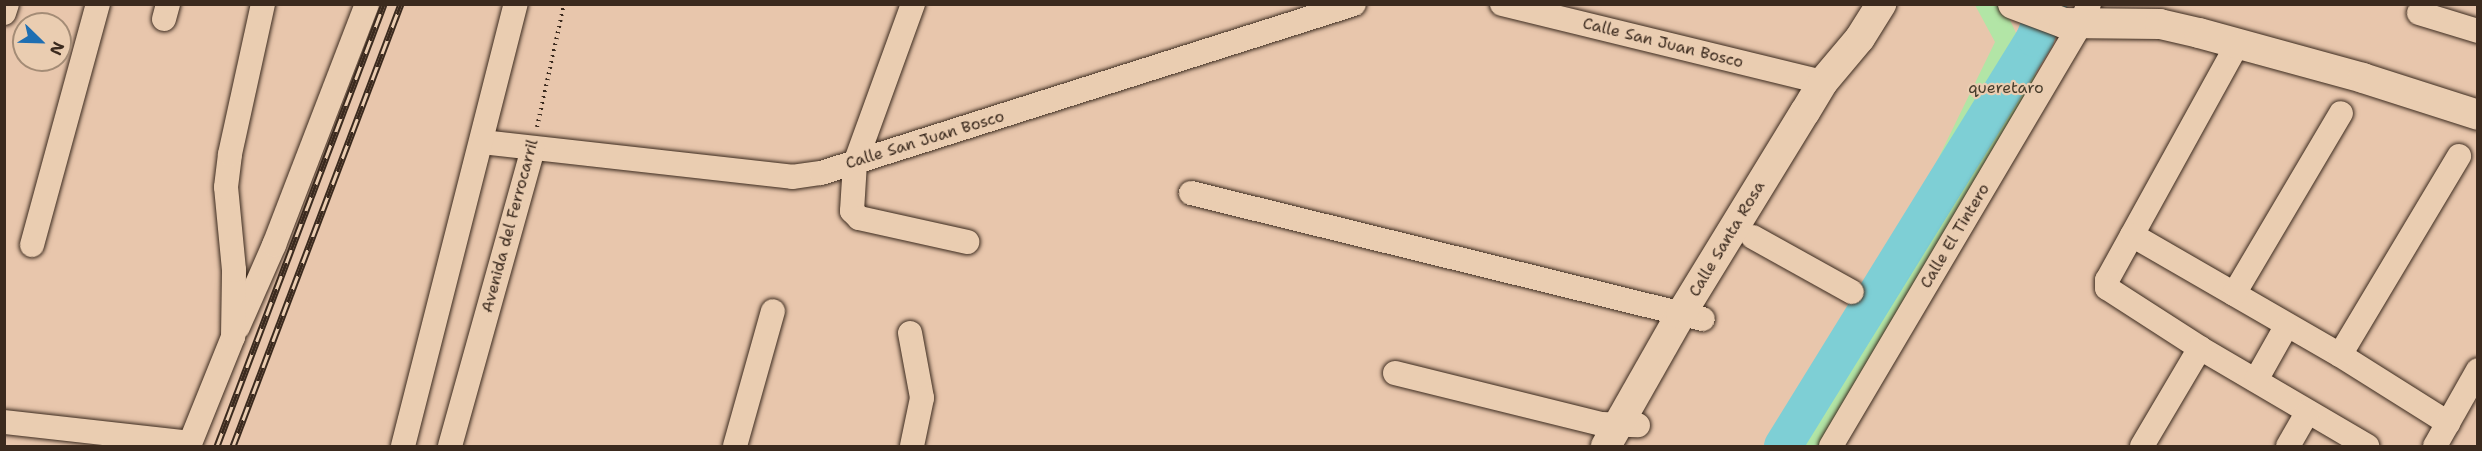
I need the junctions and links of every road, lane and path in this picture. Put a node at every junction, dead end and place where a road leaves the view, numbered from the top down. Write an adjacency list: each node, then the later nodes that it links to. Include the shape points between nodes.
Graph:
1 (7, 4): 13 (street)
2 (98, 4): 30 (street)
3 (262, 4): 37 (street, via 226,187 234,270)
4 (367, 4): 37 (street, via 274,245)
5 (516, 4): 21 (street)
6 (564, 4): 22 (path, Avenida del Ferrocarril)
7 (913, 4): 24 (street)
8 (1354, 4): 24 (street, Calle San Juan Bosco)
9 (1502, 4): 18 (street, Calle San Juan Bosco)
10 (1881, 4): 16 (street, Calle Santa Rosa)
11 (2018, 6): 14 (street)
12 (2419, 13): 15 (street)
13 (4, 14)
14 (2077, 17): 17 (street, via 2160,24); 52 (street, Calle El Tintero)
15 (2466, 20)
16 (1860, 38): 18 (street, Calle Santa Rosa); 26 (street, Calle Santa Rosa, via 1829,108)
17 (2238, 43): 20 (street); 27 (street)
18 (1823, 82): 26 (street, Calle Santa Rosa)
19 (2341, 113): 32 (street)
20 (2478, 115)
21 (482, 142): 22 (street, Calle San Juan Bosco); 48 (street)
22 (533, 149): 24 (street, Calle San Juan Bosco, via 792,177); 49 (street, Avenida del Ferrocarril)
23 (2459, 156): 39 (street)
24 (855, 162): 29 (street, via 854,215)
25 (1191, 193): 34 (street)
26 (1762, 202): 28 (street, Calle Santa Rosa); 34 (street, Calle Santa Rosa)
27 (2132, 235): 32 (street); 38 (street, via 2107,288)
28 (1753, 237): 31 (street); 34 (street, Calle Santa Rosa)
29 (967, 242)
30 (32, 245)
31 (1852, 292)
32 (2234, 294): 35 (street)
33 (773, 311): 50 (street)
34 (1692, 316): 46 (street, Calle Santa Rosa)
35 (2287, 325): 39 (street); 42 (street)
36 (910, 333): 51 (street, via 922,398)
37 (233, 337): 47 (street)
38 (2200, 348): 42 (street); 53 (street)
39 (2340, 355): 45 (street)
40 (2478, 370): 45 (street)
41 (1395, 373): 46 (street, via 1601,424)
42 (2256, 380): 43 (street)
43 (2308, 412): 54 (street); 55 (street)
44 (4, 422): 47 (street)
45 (2448, 423): 56 (street)
46 (1622, 436)
47 (189, 445)
48 (403, 447)
49 (450, 447)
50 (735, 447)
51 (912, 447)
52 (1831, 447)
53 (2142, 447)
54 (2288, 447)
55 (2367, 447)
56 (2434, 447)

